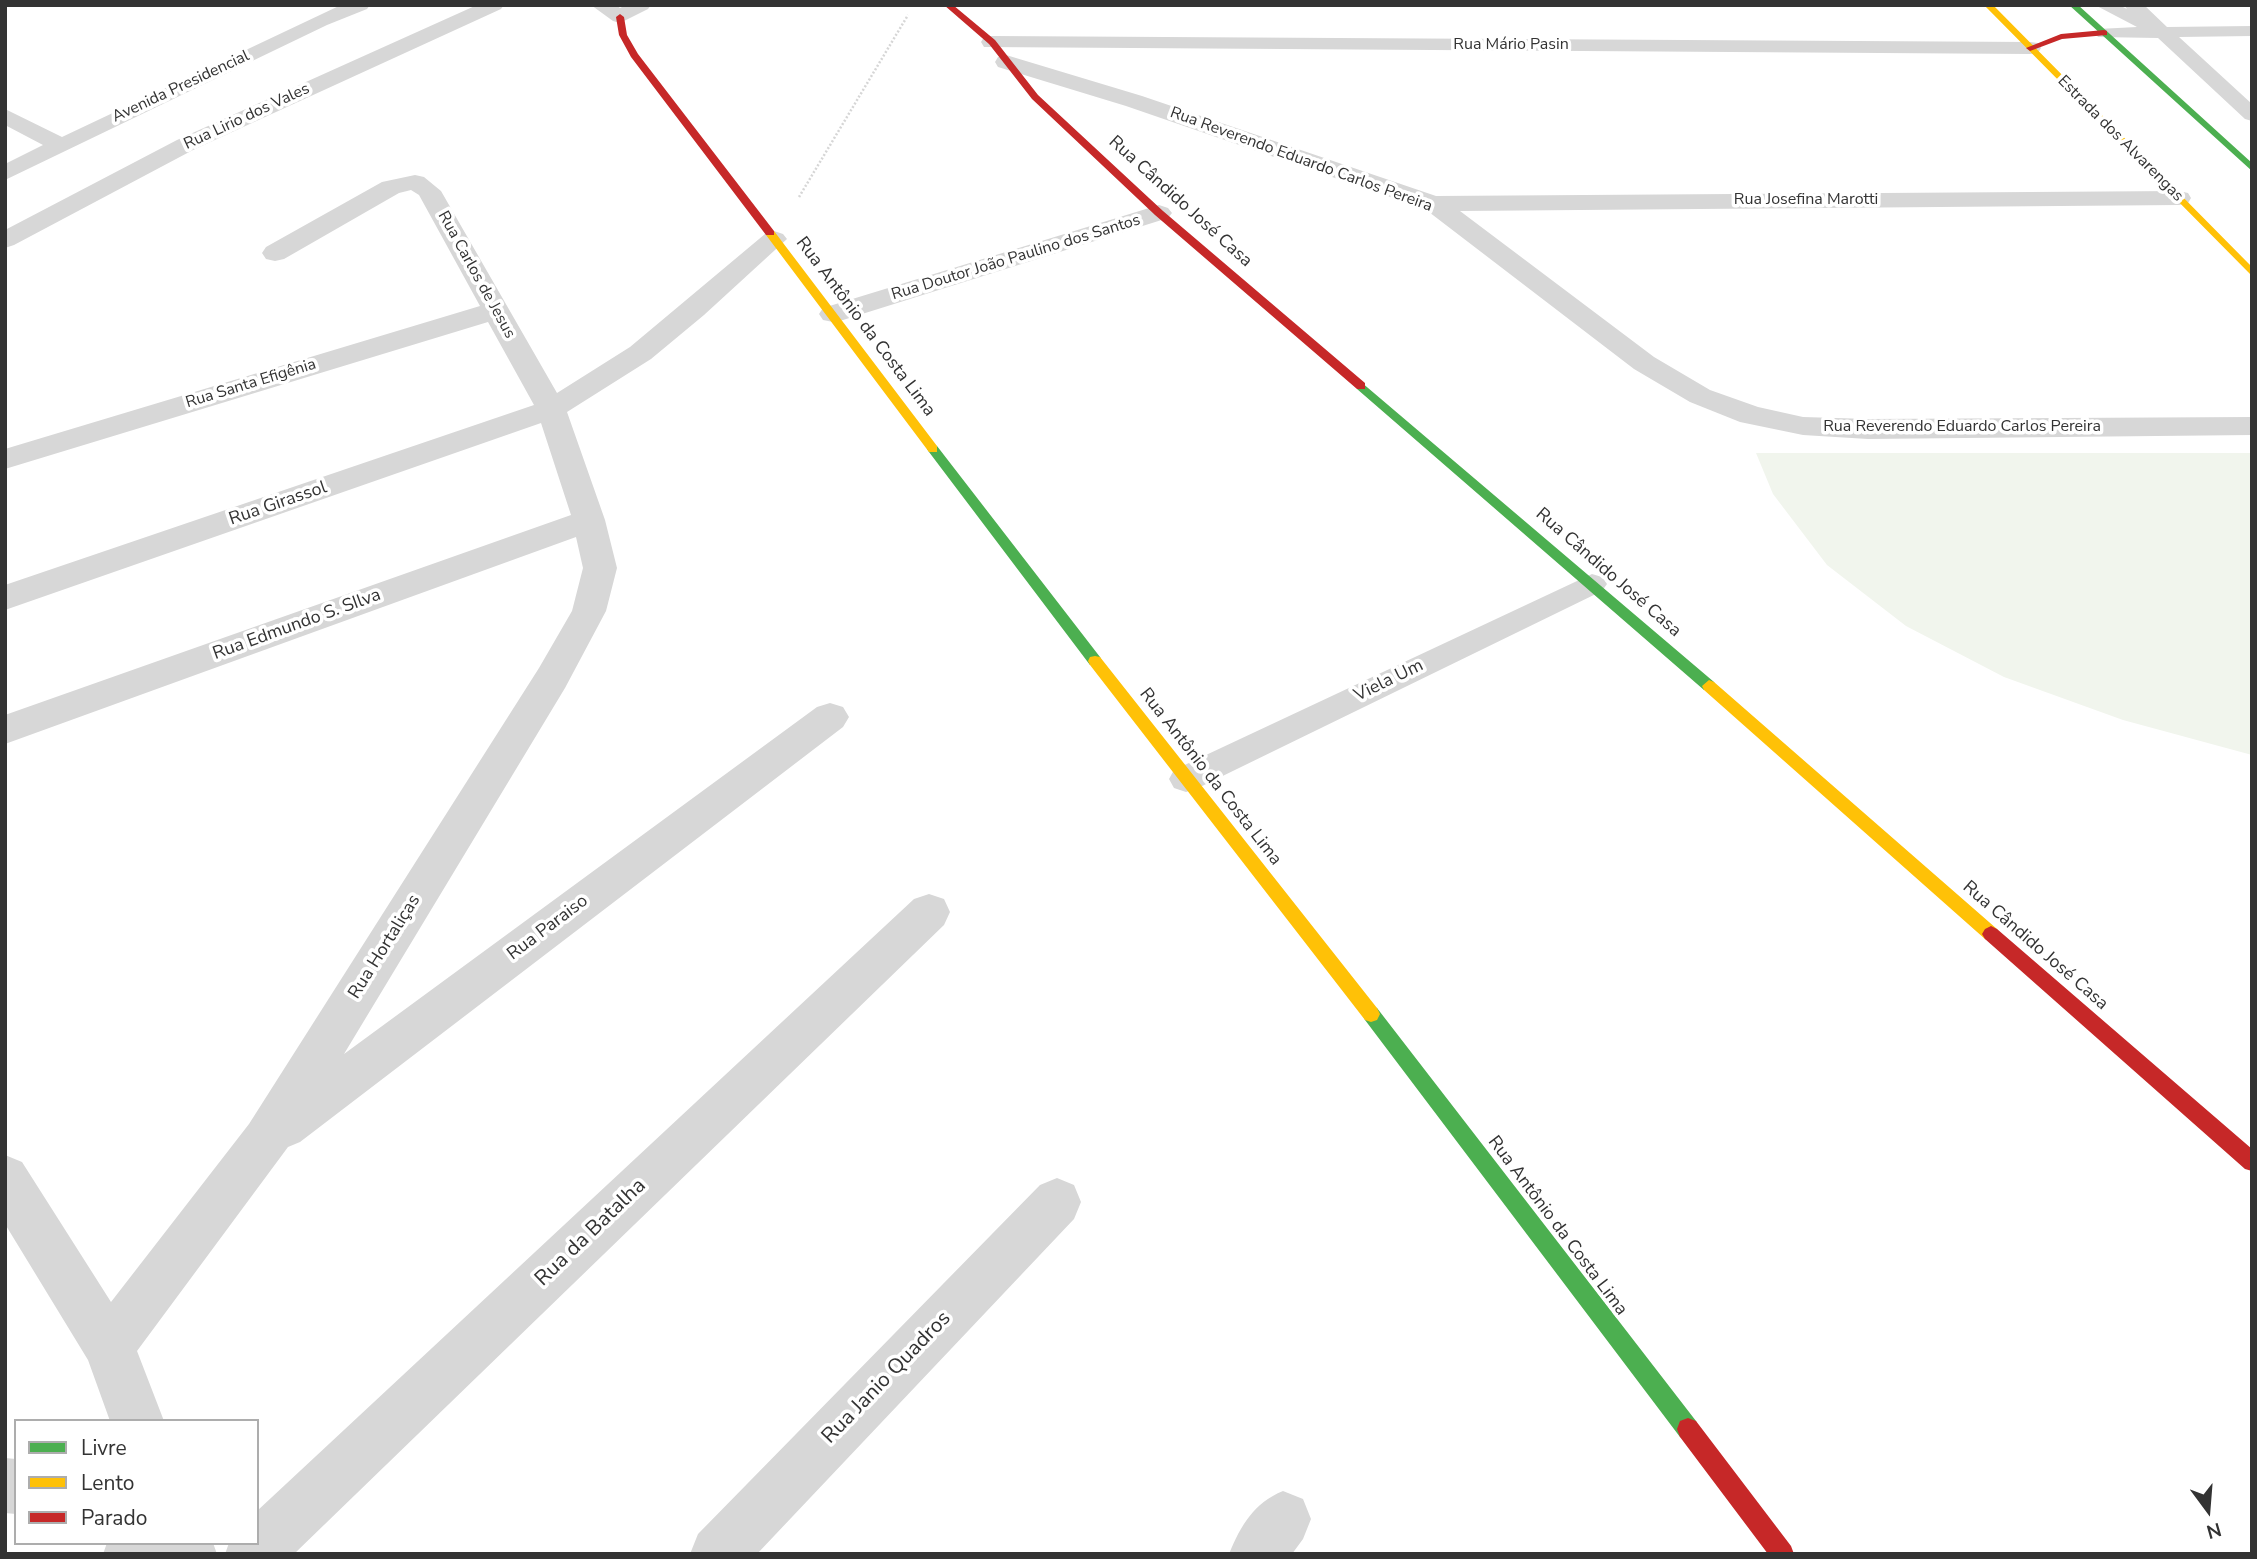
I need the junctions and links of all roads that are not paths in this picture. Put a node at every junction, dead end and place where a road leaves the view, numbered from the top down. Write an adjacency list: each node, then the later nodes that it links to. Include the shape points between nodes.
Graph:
1 (360, 5): 12 (street, Avenida Presidencial)
2 (494, 5): 27 (street, Rua Lirio dos Vales, via 186,145)
3 (601, 5): 11 (street)
4 (641, 5): 11 (street)
5 (948, 5): 17 (street, Rua Cândido José Casa)
6 (1988, 5): 16 (street, Estrada dos Alvarengas)
7 (2073, 5): 14 (street)
8 (2105, 5): 15 (lane)
9 (2133, 5): 15 (lane)
10 (290, 9): 12 (street)
11 (620, 17): 26 (street, Rua Antônio da Costa Lima, via 634,55)
12 (320, 21): 20 (street, Avenida Presidencial)
13 (2252, 31): 15 (lane)
14 (2104, 33): 15 (lane); 16 (street, via 2061,37); 21 (street)
15 (2162, 34): 18 (lane)
16 (2030, 48): 17 (street, Rua Mário Pasin); 23 (street, Estrada dos Alvarengas)
17 (999, 52): 24 (street, Rua Reverendo Eduardo Carlos Pereira); 25 (street, Rua Cândido José Casa, via 1035,97)
18 (2252, 115)
19 (5, 116): 20 (street)
20 (60, 145): 22 (street, Avenida Presidencial)
21 (2252, 168)
22 (5, 173)
23 (2179, 198): 24 (street, Rua Josefina Marotti); 29 (street, Estrada dos Alvarengas)
24 (1434, 204): 33 (street, Rua Reverendo Eduardo Carlos Pereira, via 1644,363 1700,396 1751,415 1803,426 1868,429)
25 (1159, 213): 31 (street, Rua Doutor João Paulino dos Santos); 36 (street, Rua Cândido José Casa)
26 (774, 239): 31 (street, Rua Antônio da Costa Lima); 32 (street, Rua Girassol, via 624,368)
27 (5, 240)
28 (275, 253): 30 (street, Rua Carlos de Jesus, via 391,187 415,182 429,191)
29 (2252, 273)
30 (497, 310): 32 (street, Rua Carlos de Jesus); 34 (street, Rua Santa Efigênia)
31 (834, 314): 40 (street, Rua Antônio da Costa Lima)
32 (551, 409): 35 (street, Rua Carlos de Jesus); 37 (street, Rua Girassol)
33 (2252, 426)
34 (5, 459)
35 (589, 520): 39 (street, Rua Edmundo S. SIlva); 42 (street, Rua Hortaliças, via 600,568 589,611)
36 (1592, 583): 40 (lane, Viela Um); 43 (street, Rua Cândido José Casa)
37 (5, 598)
38 (830, 717): 42 (street, Rua Paraiso)
39 (5, 730)
40 (1186, 779): 50 (street, Rua Antônio da Costa Lima)
41 (929, 912): 48 (street, Rua da Batalha)
42 (266, 1140): 46 (street, Rua Hortaliças)
43 (2252, 1162)
44 (5, 1179): 46 (street)
45 (1057, 1202): 49 (street, Rua Janio Quadros)
46 (109, 1346): 47 (street)
47 (136, 1419)
48 (253, 1554)
49 (718, 1554)
50 (1783, 1554)

